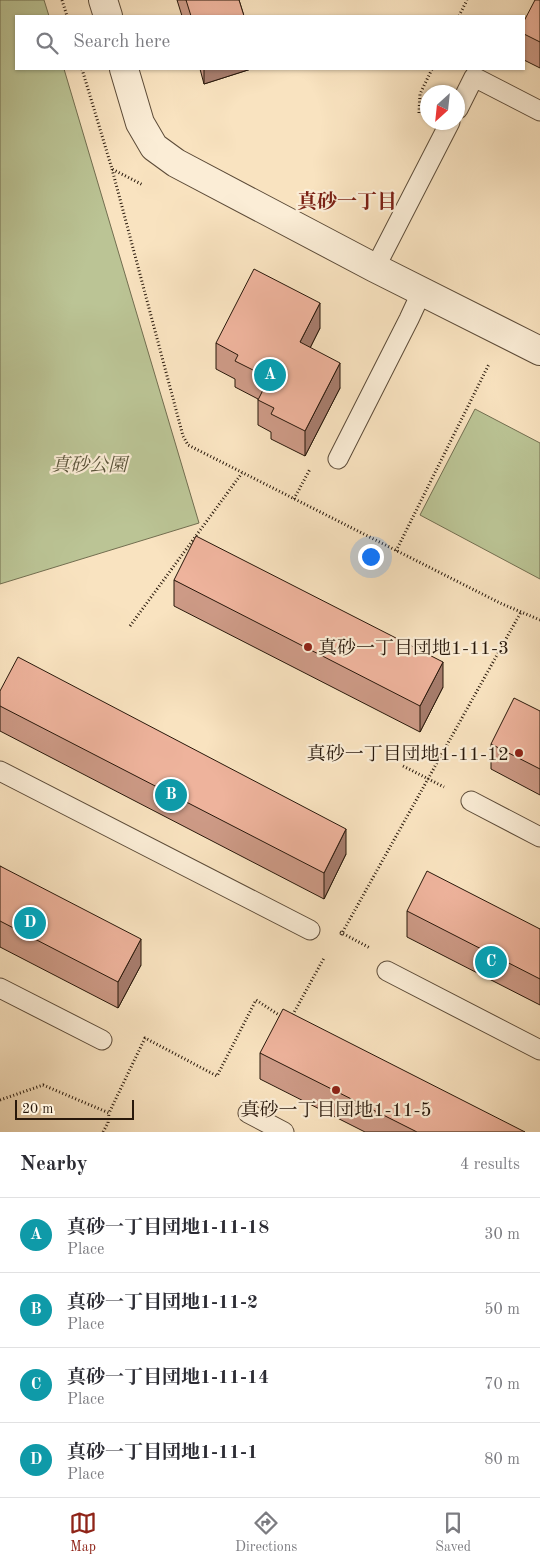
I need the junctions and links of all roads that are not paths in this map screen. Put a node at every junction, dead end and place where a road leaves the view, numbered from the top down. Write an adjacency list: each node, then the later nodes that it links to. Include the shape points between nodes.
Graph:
1 (103, 0): 2 (street)
2 (108, 15)
3 (124, 70): 7 (street, via 140,123 154,147 176,163)
4 (465, 95): 5 (lane, via 474,77)
5 (540, 111)
6 (446, 130): 7 (lane)
7 (376, 268): 8 (street)
8 (422, 291): 9 (street); 10 (lane)
9 (540, 351)
10 (338, 459)
11 (0, 771): 14 (lane)
12 (471, 801): 13 (lane)
13 (540, 837)
14 (310, 930)
15 (387, 971): 18 (lane)
16 (0, 988): 17 (lane)
17 (102, 1040)
18 (540, 1050)
19 (248, 1113): 20 (lane)
20 (284, 1132)

